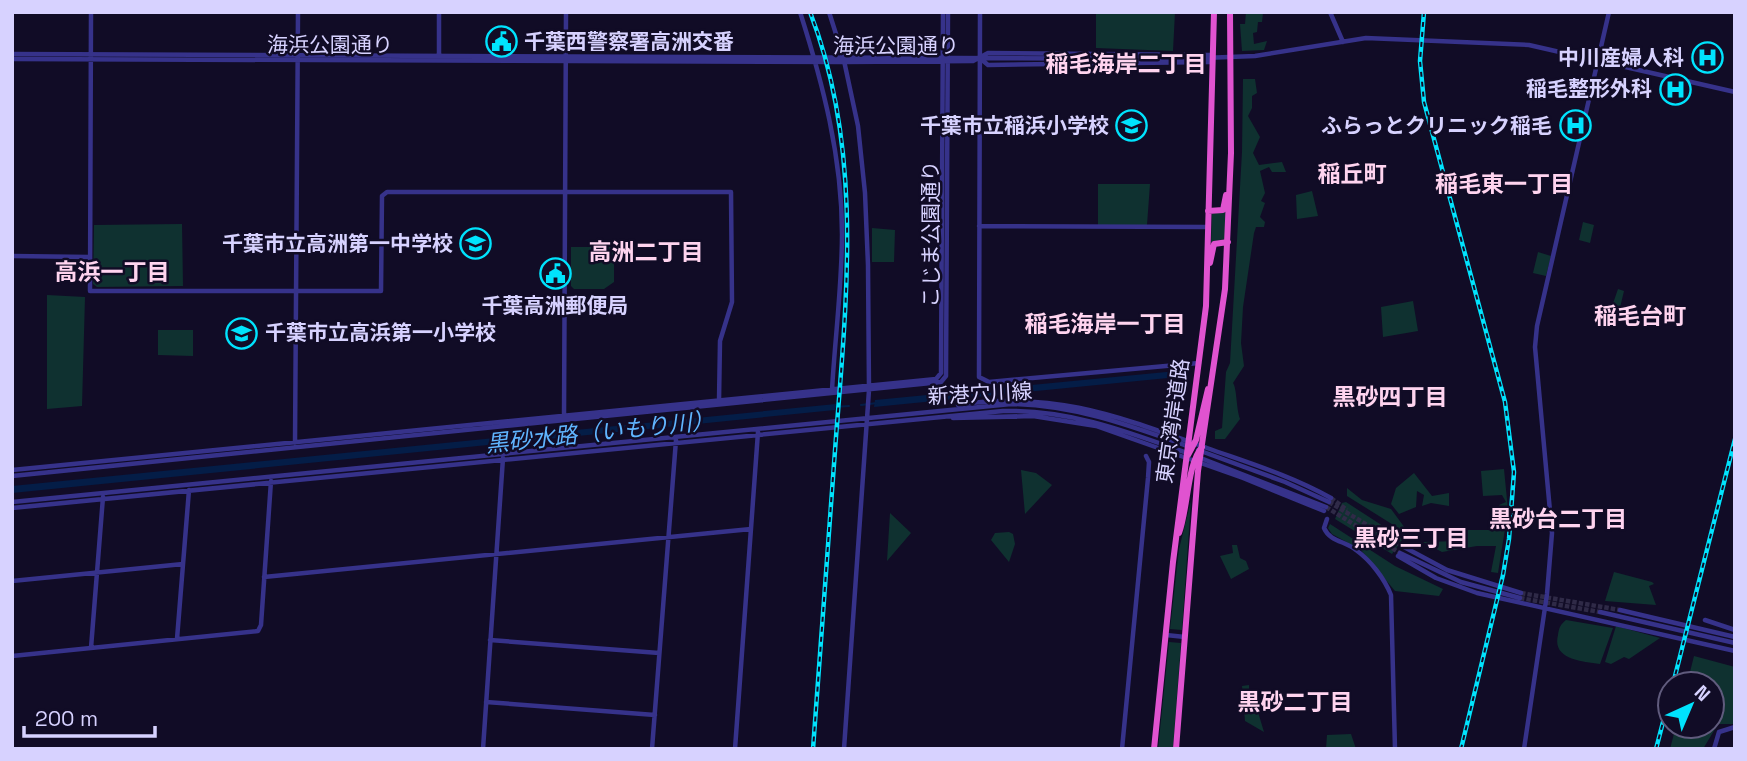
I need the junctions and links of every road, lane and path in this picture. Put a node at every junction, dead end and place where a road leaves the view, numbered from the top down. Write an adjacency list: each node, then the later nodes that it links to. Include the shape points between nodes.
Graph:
1 (91, 12): 15 (street)
2 (298, 12): 16 (street)
3 (439, 12): 17 (street)
4 (566, 12): 18 (street)
5 (800, 12): 20 (street)
6 (830, 12): 21 (street)
7 (945, 12): 19 (street, こじま公園通り)
8 (980, 12): 22 (street)
9 (1214, 12): 23 (highway, 東京湾岸道路)
10 (1230, 12): 26 (highway, 東京湾岸道路)
11 (1330, 12): 13 (street)
12 (1609, 12): 24 (street)
13 (1343, 42): 22 (street, via 1255,56); 24 (street, via 1377,37 1529,45)
14 (12, 57): 15 (street, 海浜公園通り)
15 (91, 57): 16 (street, 海浜公園通り); 33 (street)
16 (297, 57): 17 (street, 海浜公園通り); 35 (street)
17 (439, 58): 18 (street, 海浜公園通り)
18 (566, 58): 20 (street, 海浜公園通り); 27 (street)
19 (945, 58): 21 (street, 海浜公園通り); 22 (street, 海浜公園通り); 38 (street, こじま公園通り, via 946,376 941,382)
20 (815, 59): 21 (street, 海浜公園通り); 39 (street, via 836,156 842,235)
21 (844, 59): 38 (street, via 866,193)
22 (980, 59): 23 (street, via 988,65); 23 (street, via 988,53); 29 (street)
23 (1211, 59): 28 (highway, 東京湾岸道路)
24 (1598, 61): 25 (street); 72 (street, via 1537,326 1535,347 1552,530)
25 (1735, 92)
26 (1230, 179): 28 (highway, via 1224,209); 31 (highway, 東京湾岸道路)
27 (566, 192): 35 (street, via 384,192 381,291); 40 (street, via 731,192 732,302 720,341); 43 (street)
28 (1208, 211): 30 (highway, 東京湾岸道路)
29 (979, 226): 30 (street); 36 (street, via 979,374 984,381)
30 (1208, 227): 34 (highway, 東京湾岸道路)
31 (1228, 243): 34 (highway, via 1214,244); 37 (highway, 東京湾岸道路)
32 (12, 256): 33 (street)
33 (90, 257): 35 (street, via 90,291)
34 (1207, 279): 36 (highway, 東京湾岸道路)
35 (296, 291): 48 (street)
36 (1199, 363): 47 (highway, 東京湾岸道路)
37 (1214, 370): 47 (highway); 49 (highway, 東京湾岸道路)
38 (869, 388): 39 (street); 44 (street)
39 (832, 391): 40 (street)
40 (719, 402): 43 (street)
41 (927, 412): 44 (street, 新港穴川線); 47 (street, via 1010,399 1042,400 1105,411); 60 (street, 新港穴川線, via 1011,404 1073,410 1131,426 1285,482)
42 (934, 416): 44 (street, 新港穴川線); 52 (street, via 1051,417 1116,432); 60 (street, 新港穴川線, via 1018,410 1083,418)
43 (564, 418): 48 (street)
44 (868, 420): 45 (street); 93 (street)
45 (758, 431): 46 (street); 63 (street)
46 (676, 439): 50 (street); 64 (street)
47 (1192, 442): 49 (street); 52 (highway)
48 (295, 445): 54 (street); 55 (street)
49 (1203, 446): 53 (highway, 東京湾岸道路); 60 (street, via 1296,481)
50 (503, 456): 56 (street); 67 (street)
51 (1146, 456): 94 (street, via 1148,478)
52 (1186, 458): 53 (street); 65 (highway, 東京湾岸道路)
53 (1197, 461): 60 (street); 65 (highway); 78 (highway, 東京湾岸道路)
54 (12, 470)
55 (12, 476)
56 (271, 479): 57 (street); 70 (street)
57 (189, 487): 58 (street); 68 (street)
58 (103, 496): 59 (street); 61 (street); 69 (street)
59 (12, 502)
60 (1327, 505)
61 (12, 508)
62 (1327, 519): 97 (street, via 1326,533 1357,550 1391,595)
63 (751, 529): 64 (street); 92 (street)
64 (668, 537): 67 (street); 85 (street)
65 (1175, 545): 77 (highway, 東京湾岸道路)
66 (1404, 547): 72 (street, via 1458,574 1521,596 1444,576 1399,555 1425,573 1459,587)
67 (496, 554): 70 (street); 81 (street)
68 (183, 564): 69 (street); 80 (street)
69 (97, 572): 71 (street); 83 (street)
70 (264, 577): 80 (street, via 258,631)
71 (12, 581)
72 (1546, 607): 84 (street); 98 (street)
73 (1620, 610): 79 (street)
74 (1600, 612): 82 (street)
75 (1705, 620): 76 (street)
76 (1735, 630)
77 (1166, 635): 78 (street); 95 (highway, 東京湾岸道路)
78 (1185, 637): 96 (highway, 東京湾岸道路)
79 (1735, 637)
80 (177, 639): 83 (street)
81 (490, 640): 85 (street); 87 (street)
82 (1735, 643)
83 (91, 648): 86 (street)
84 (1735, 651)
85 (660, 653): 88 (street)
86 (12, 656)
87 (486, 702): 88 (street); 90 (street)
88 (655, 715): 91 (street)
89 (1735, 727): 99 (street, via 1719,732)
90 (483, 749)
91 (652, 749)
92 (735, 749)
93 (844, 749)
94 (1122, 749)
95 (1154, 749)
96 (1176, 749)
97 (1395, 749)
98 (1524, 749)
99 (1714, 749)

